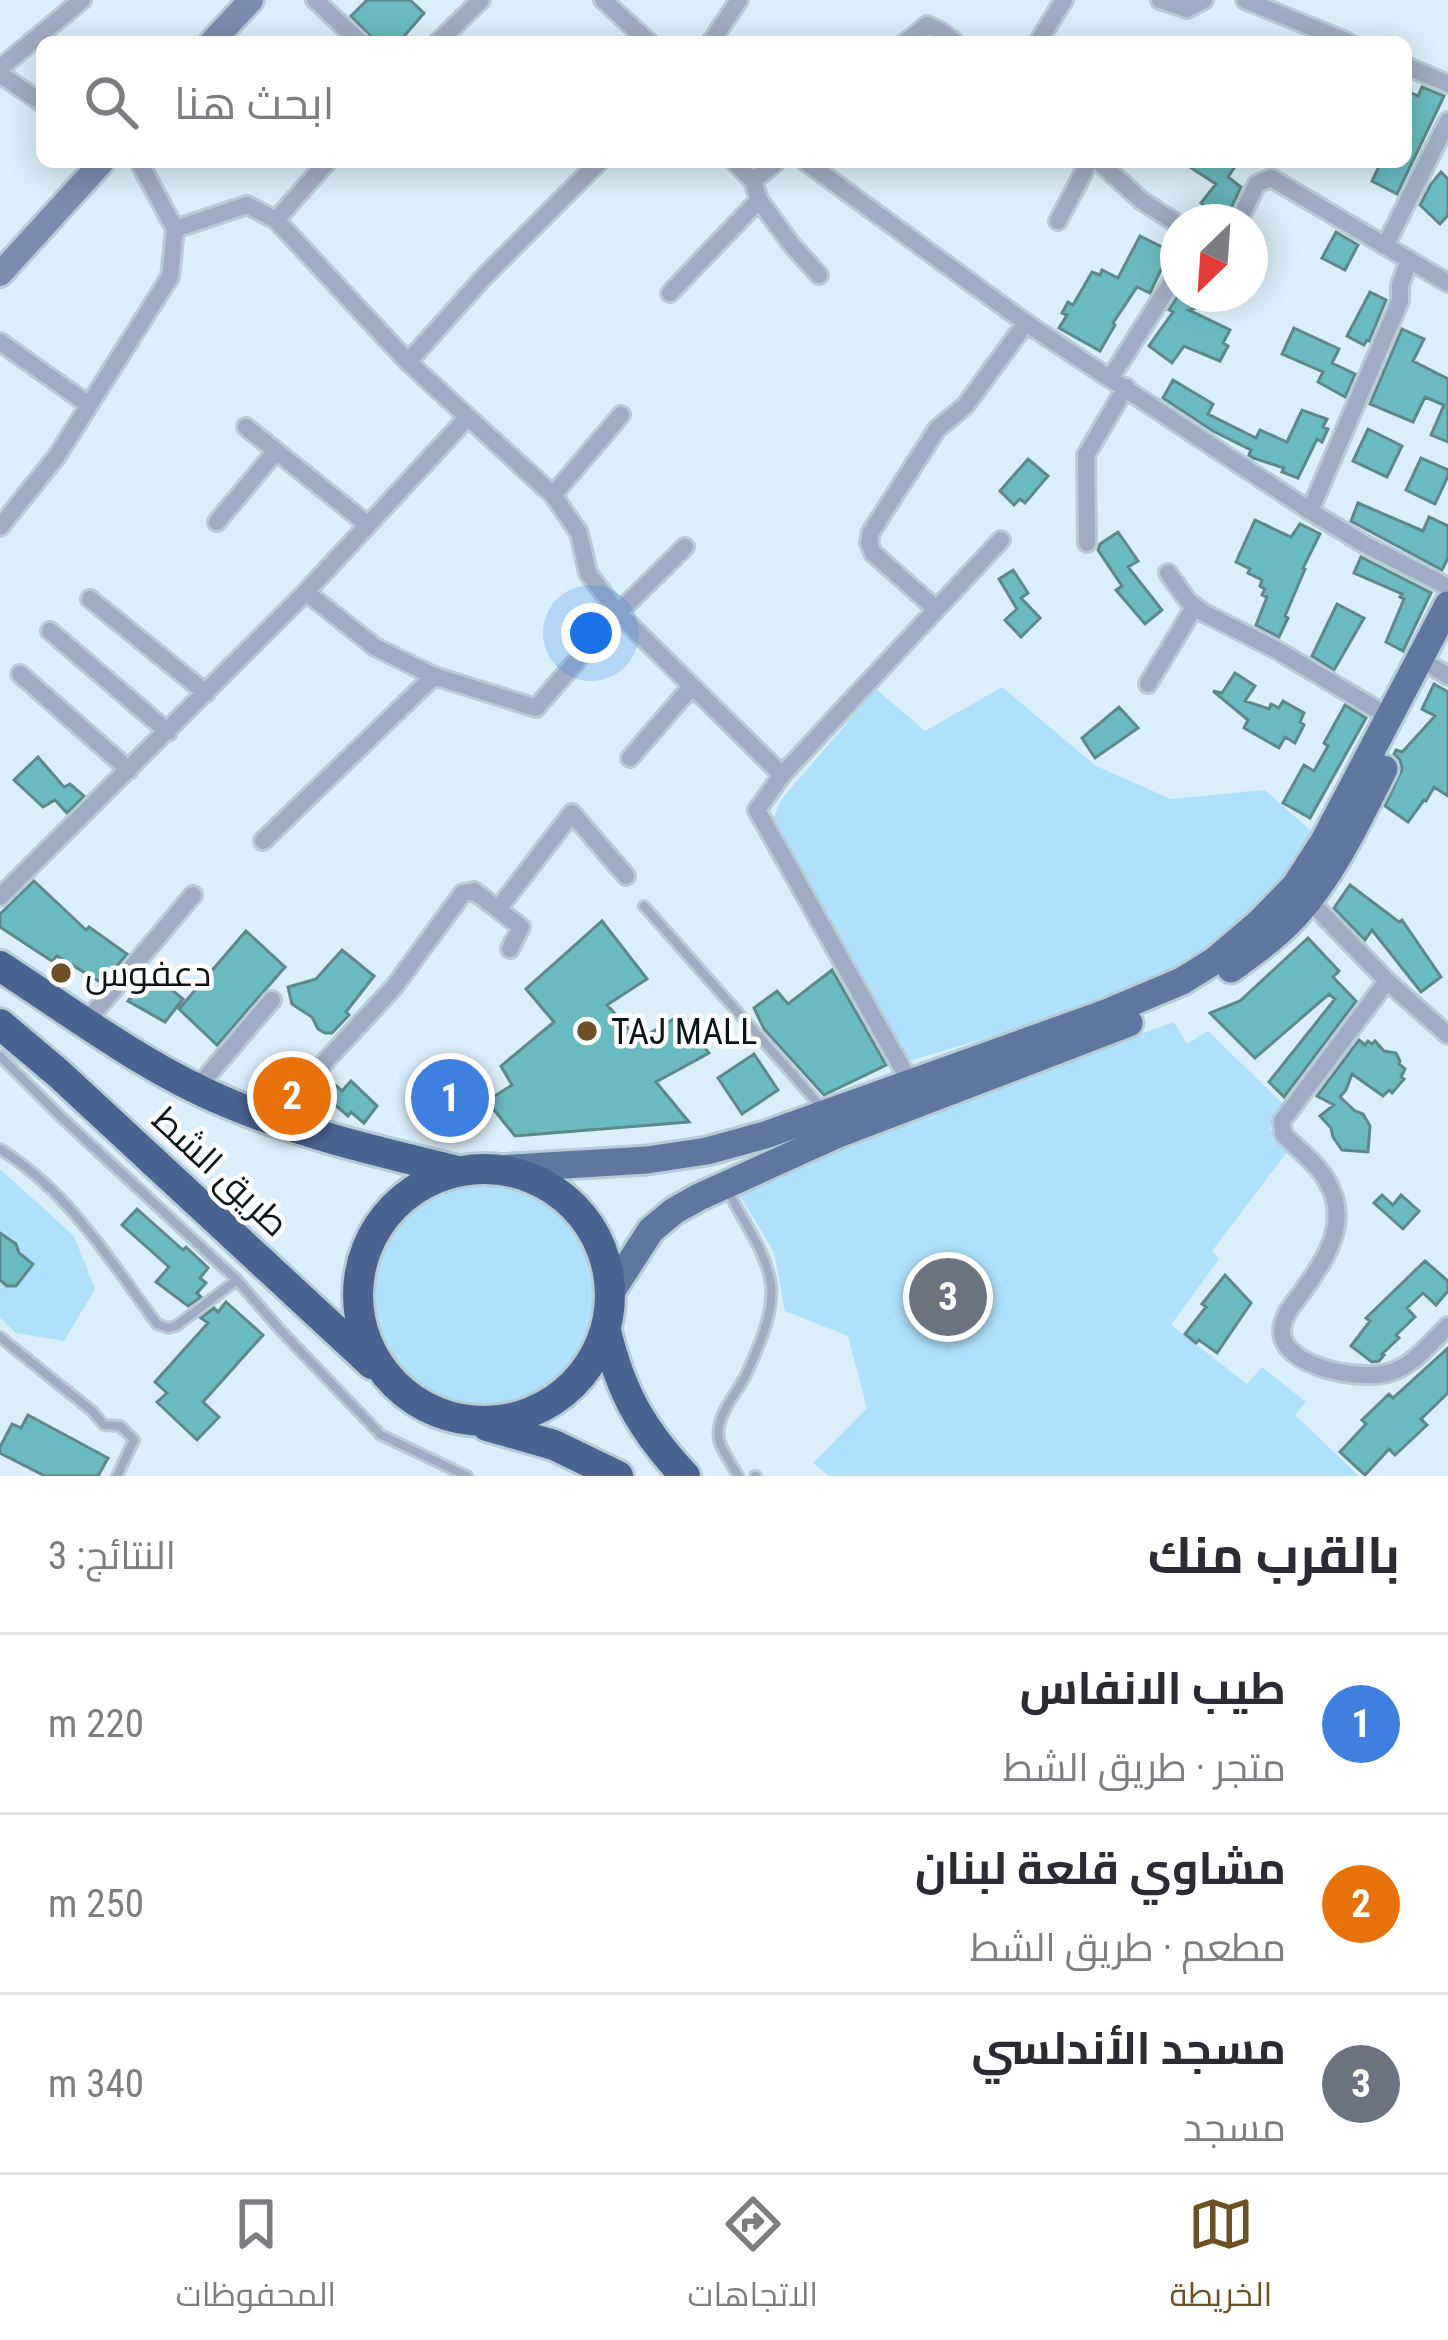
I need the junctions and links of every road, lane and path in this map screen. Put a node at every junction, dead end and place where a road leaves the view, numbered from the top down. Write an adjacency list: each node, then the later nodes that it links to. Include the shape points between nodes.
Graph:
1 (82, 0): 11 (street)
2 (251, 0): 12 (street)
3 (316, 0): 13 (street)
4 (481, 0): 14 (street)
5 (603, 0): 15 (street)
6 (739, 0): 16 (street)
7 (1064, 0): 19 (street)
8 (1160, 0): 9 (street, via 1187,9)
9 (1204, 0)
10 (1245, 0): 20 (street)
11 (40, 36)
12 (218, 36)
13 (354, 36)
14 (444, 36)
15 (642, 36)
16 (715, 36)
17 (914, 36): 18 (street, via 927,26)
18 (947, 36)
19 (1042, 36)
20 (1333, 36)
21 (36, 40): 23 (street)
22 (1412, 69): 24 (street)
23 (0, 71): 25 (street)
24 (1448, 84)
25 (36, 98)
26 (1448, 121): 43 (street)
27 (97, 168): 45 (street)
28 (142, 168): 42 (street)
29 (322, 168): 40 (street)
30 (593, 168): 52 (street)
31 (741, 168): 36 (street)
32 (769, 168): 36 (street)
33 (814, 168): 50 (street)
34 (1086, 168): 41 (street)
35 (1106, 168): 39 (street)
36 (753, 181): 37 (street)
37 (759, 200): 46 (street); 48 (street)
38 (1247, 204): 43 (street, via 1270,178)
39 (1160, 212)
40 (276, 220): 42 (street, via 247,205); 52 (street)
41 (1058, 220)
42 (176, 229): 54 (street, via 172,272)
43 (1385, 246): 44 (street)
44 (1409, 260): 47 (street); 60 (street, via 1400,301)
45 (0, 274)
46 (819, 275)
47 (1448, 283)
48 (670, 293)
49 (1160, 305): 53 (street)
50 (1026, 323): 53 (street); 73 (street, via 968,402 937,429 871,532 873,553)
51 (0, 342): 54 (street)
52 (408, 362): 56 (street)
53 (1118, 382): 60 (street); 65 (street, via 1086,454)
54 (89, 405): 63 (street)
55 (621, 415): 59 (street)
56 (466, 418): 59 (street); 62 (street)
57 (246, 427): 58 (street)
58 (276, 451): 61 (street); 62 (street)
59 (553, 495): 74 (street, via 579,533 588,573)
60 (1310, 511): 68 (street)
61 (217, 522)
62 (367, 524): 69 (street)
63 (0, 527)
64 (1001, 540): 73 (street)
65 (1087, 544)
66 (685, 547): 74 (street)
67 (1168, 573): 72 (street)
68 (1448, 587)
69 (306, 592): 79 (street, via 375,646); 82 (street)
70 (90, 599): 82 (street)
71 (1448, 605): 83 (main road)
72 (1195, 606): 80 (street); 83 (street)
73 (936, 609): 87 (street)
74 (618, 613): 79 (street, via 539,707); 81 (street)
75 (50, 632): 84 (street)
76 (1448, 642): 77 (main road)
77 (1441, 672): 90 (main road, via 1355,825)
78 (20, 674): 86 (street)
79 (434, 676): 88 (street)
80 (1148, 684)
81 (692, 686): 85 (street); 87 (street)
82 (206, 694): 84 (street)
83 (1390, 718): 90 (main road)
84 (168, 732): 86 (street)
85 (630, 758)
86 (129, 770): 92 (street)
87 (782, 775): 104 (street, via 758,814)
88 (263, 841)
89 (626, 876): 94 (street, via 572,813)
90 (1302, 893): 97 (street); 100 (main road, via 1275,935 1190,997)
91 (193, 895): 99 (street)
92 (0, 897)
93 (644, 906): 106 (lane)
94 (497, 909): 95 (street, via 521,927); 107 (street, via 473,891 463,893 394,987)
95 (510, 949)
96 (0, 966): 99 (highway, طريق الشط)
97 (1387, 981): 102 (street); 114 (street, via 1281,1125 1326,1178 1336,1216 1329,1254 1286,1315 1282,1335 1309,1362 1377,1376 1408,1364)
98 (272, 1000): 105 (street)
99 (86, 1022): 105 (highway, طريق الشط)
100 (1107, 1023): 104 (main road); 111 (main road)
101 (0, 1024): 117 (highway, طريق الشط)
102 (1448, 1035)
103 (0, 1056): 112 (lane)
104 (910, 1082): 106 (main road)
105 (197, 1088): 107 (highway, طريق الشط)
106 (828, 1115): 109 (main road, via 707,1151)
107 (272, 1118): 110 (highway, طريق الشط)
108 (0, 1149): 112 (lane, via 78,1214 157,1324 176,1326)
109 (498, 1169): 110 (highway); 113 (highway, via 542,1182 578,1210 602,1248)
110 (458, 1171): 117 (highway, via 392,1206 370,1236 357,1310)
111 (725, 1184): 113 (main road, via 651,1230); 123 (lane, via 771,1286 766,1322 719,1426)
112 (238, 1280): 120 (lane, via 381,1435)
113 (611, 1292): 115 (highway)
114 (1448, 1326)
115 (606, 1331): 118 (highway, via 587,1371 557,1400 518,1418); 122 (highway, via 632,1405)
116 (0, 1336): 119 (lane, via 104,1425 120,1426 134,1440)
117 (387, 1378): 118 (highway, via 443,1416)
118 (476, 1423): 121 (highway, via 554,1444)
119 (117, 1476)
120 (467, 1476)
121 (618, 1476)
122 (685, 1476)
123 (738, 1476)

